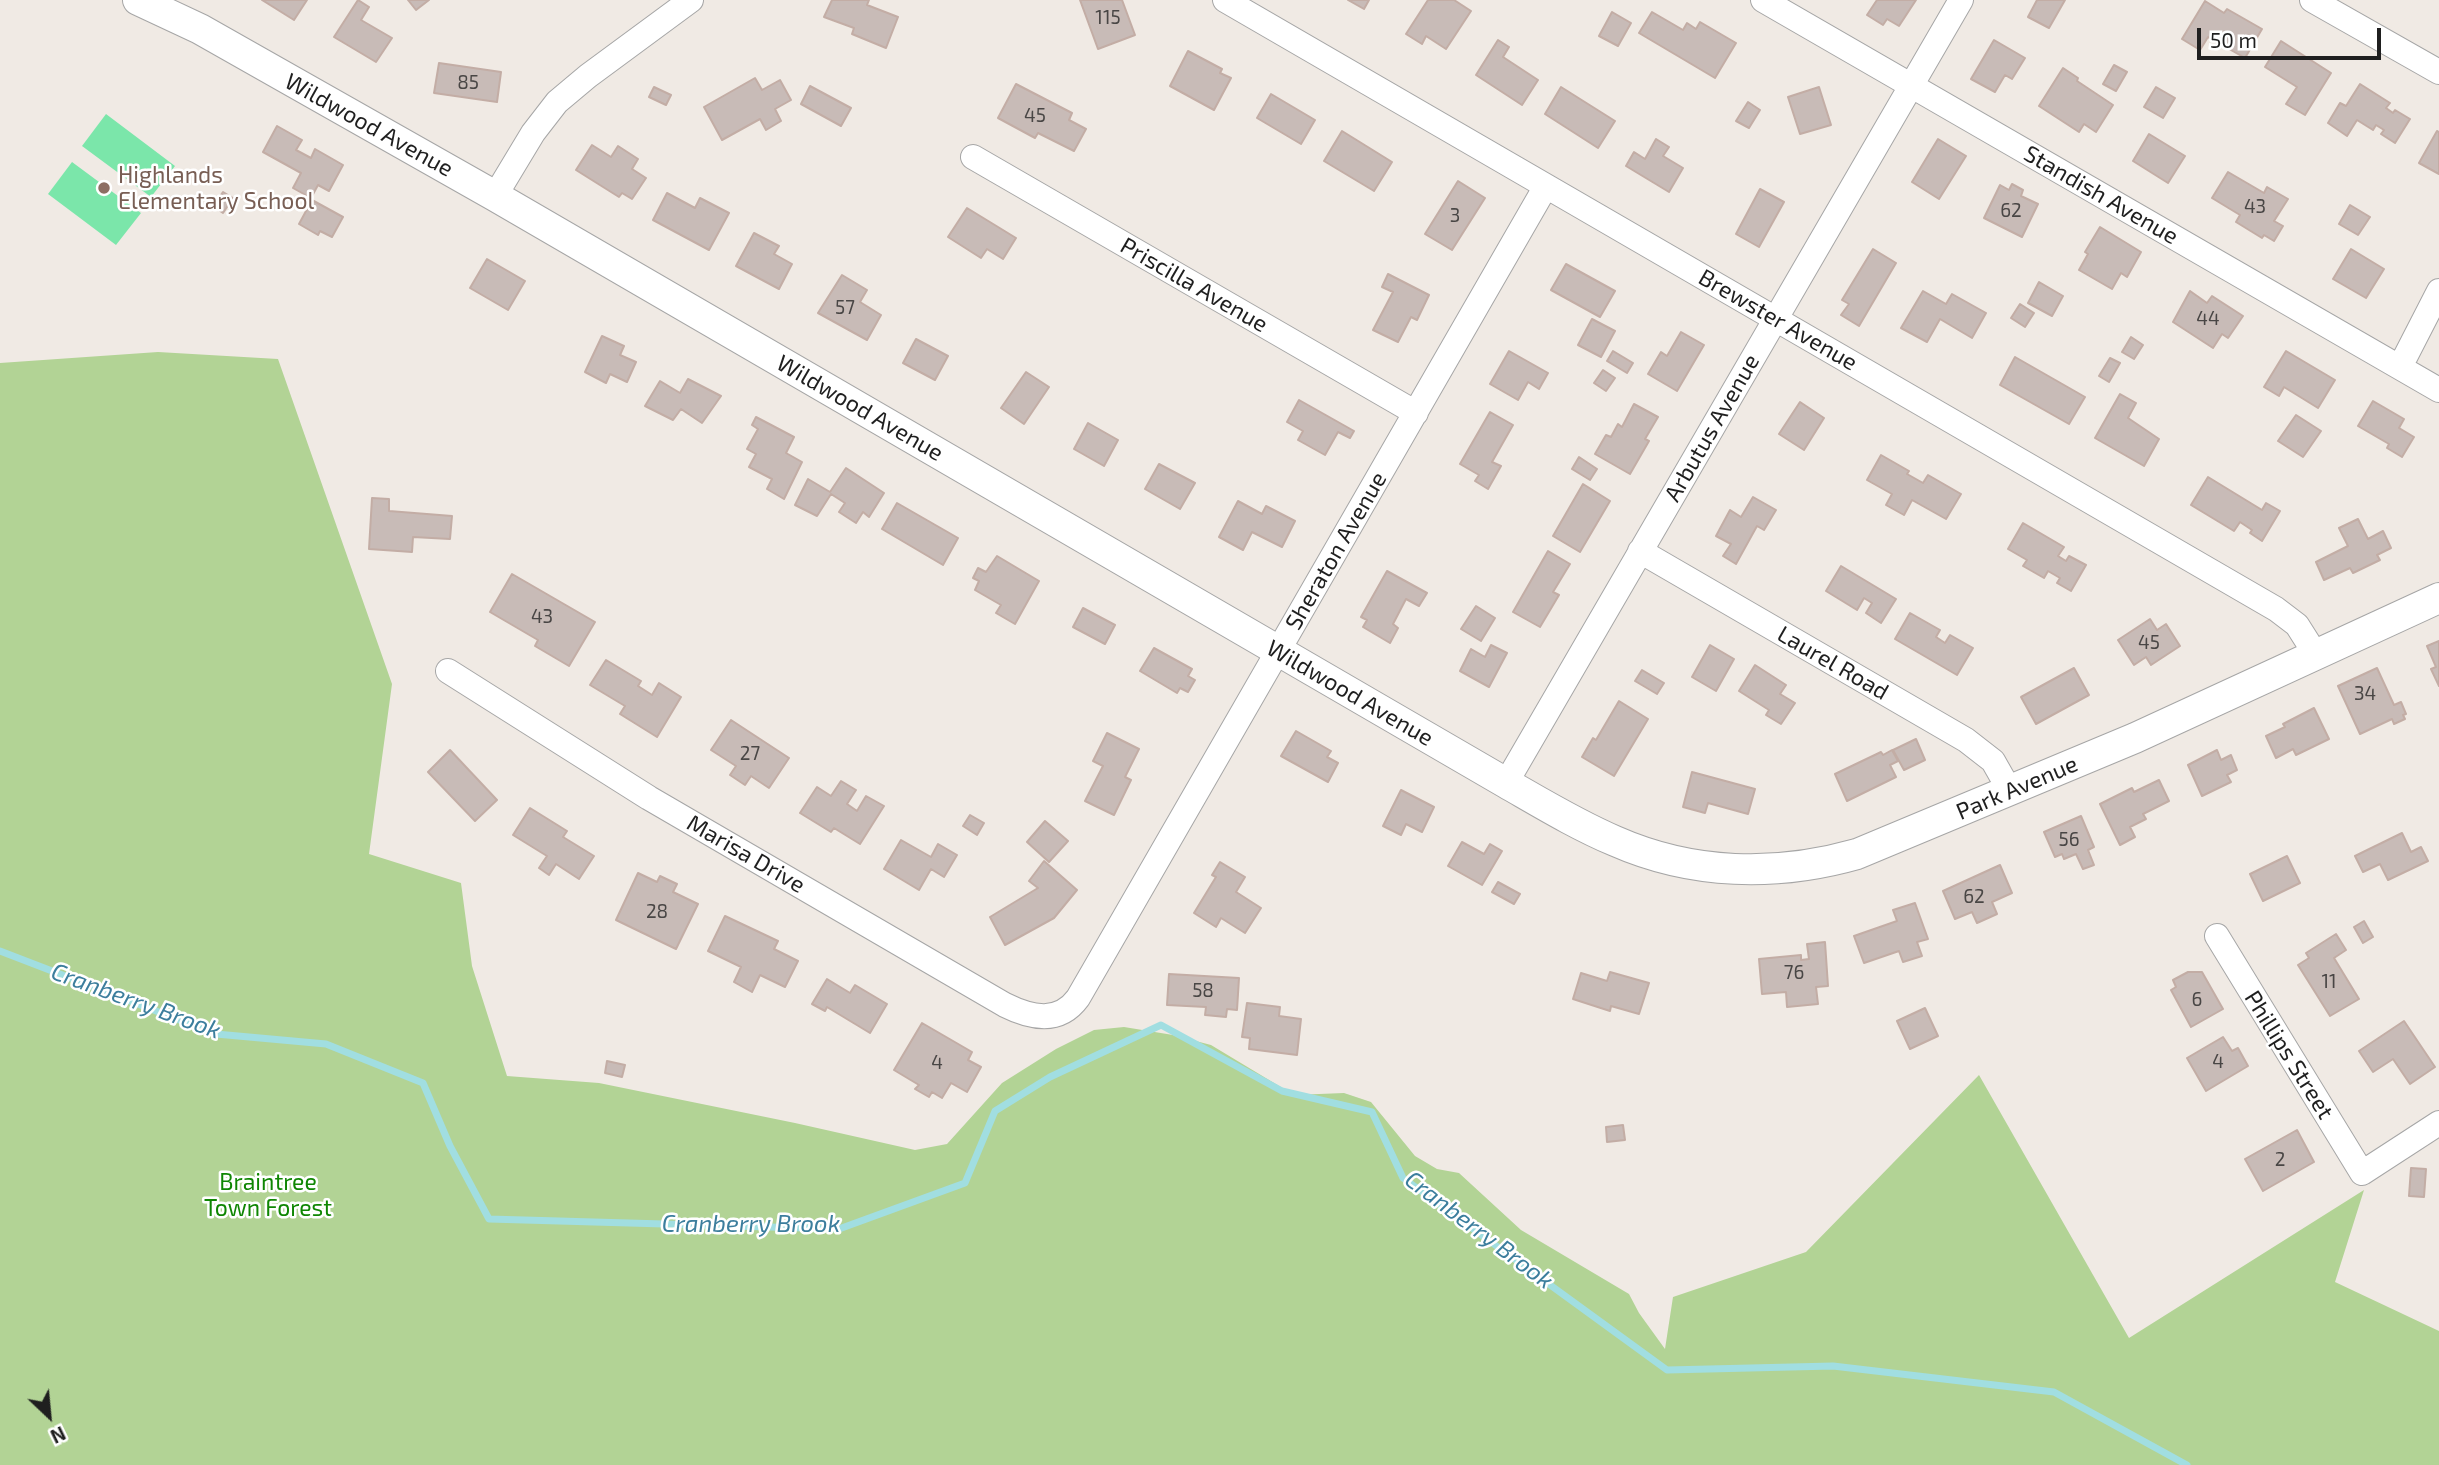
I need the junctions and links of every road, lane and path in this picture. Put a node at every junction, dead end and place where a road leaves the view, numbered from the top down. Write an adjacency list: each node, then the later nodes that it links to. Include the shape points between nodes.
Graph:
1 (138, 0): 11 (street, Wildwood Avenue, via 200,29)
2 (691, 0): 11 (street, via 556,102)
3 (1225, 0): 10 (street, Brewster Avenue)
4 (1763, 0): 8 (street, Standish Avenue)
5 (1961, 0): 8 (street, Arbutus Avenue)
6 (2312, 0): 7 (street)
7 (2439, 72)
8 (1911, 86): 13 (street, Arbutus Avenue); 14 (street, Standish Avenue)
9 (973, 157): 16 (street, Priscilla Avenue)
10 (1546, 186): 13 (street, Brewster Avenue); 16 (street, Sheraton Avenue)
11 (495, 196): 19 (street, Wildwood Avenue)
12 (2439, 291): 14 (street)
13 (1776, 319): 17 (street, Arbutus Avenue); 20 (street, Brewster Avenue, via 2277,609 2297,625)
14 (2400, 367): 15 (street, Standish Avenue)
15 (2439, 390)
16 (1416, 413): 19 (street, Sheraton Avenue)
17 (1640, 551): 22 (street, Arbutus Avenue); 23 (street, Laurel Road, via 1966,740 1993,761)
18 (2439, 598): 20 (street, Park Avenue)
19 (1279, 651): 22 (street, Wildwood Avenue); 26 (street, Sheraton Avenue, via 1078,998 1072,1007)
20 (2316, 655): 23 (street, Park Avenue)
21 (447, 671): 26 (street, Marisa Drive, via 638,791 1005,1006)
22 (1506, 783): 24 (street, Wildwood Avenue)
23 (2010, 791): 24 (street, Park Avenue, via 1857,854 1777,870 1673,861 1622,844)
24 (1579, 822)
25 (2217, 936): 27 (street, Phillips Street, via 2362,1173)
26 (1054, 1016)
27 (2439, 1123)

